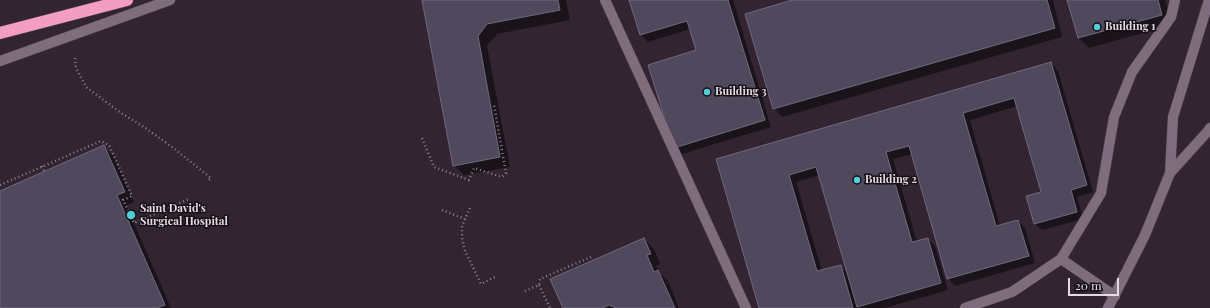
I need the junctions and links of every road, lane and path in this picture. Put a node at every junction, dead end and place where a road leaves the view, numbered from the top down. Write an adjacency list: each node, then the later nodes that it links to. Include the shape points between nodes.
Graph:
1 (126, 0): 6 (highway)
2 (170, 0): 8 (main road)
3 (606, 0): 28 (main road)
4 (1175, 0): 22 (main road, via 1171,17 1132,72 1114,117 1101,193)
5 (1209, 0): 14 (main road, via 1173,117)
6 (0, 33)
7 (75, 58): 15 (path, via 76,68 86,87 172,147 211,178)
8 (0, 61)
9 (494, 105): 11 (path, via 506,173 502,177 474,168 468,180 434,167)
10 (1210, 128): 14 (main road)
11 (422, 138)
12 (42, 166): 13 (path); 16 (path); 17 (path, via 101,141 109,145 132,196 123,200 134,223)
13 (44, 171)
14 (1170, 173): 26 (main road, via 1145,235)
15 (208, 181)
16 (0, 185)
17 (190, 199)
18 (470, 208): 20 (path)
19 (442, 210): 20 (path)
20 (465, 219): 23 (path, via 462,238 465,251 481,284)
21 (591, 257): 24 (path, via 540,279)
22 (1062, 259): 26 (main road); 29 (main road, via 1012,292)
23 (497, 276)
24 (539, 285): 25 (path); 27 (path)
25 (525, 291)
26 (1115, 296): 30 (main road)
27 (550, 308)
28 (746, 308)
29 (965, 308)
30 (1108, 308)

